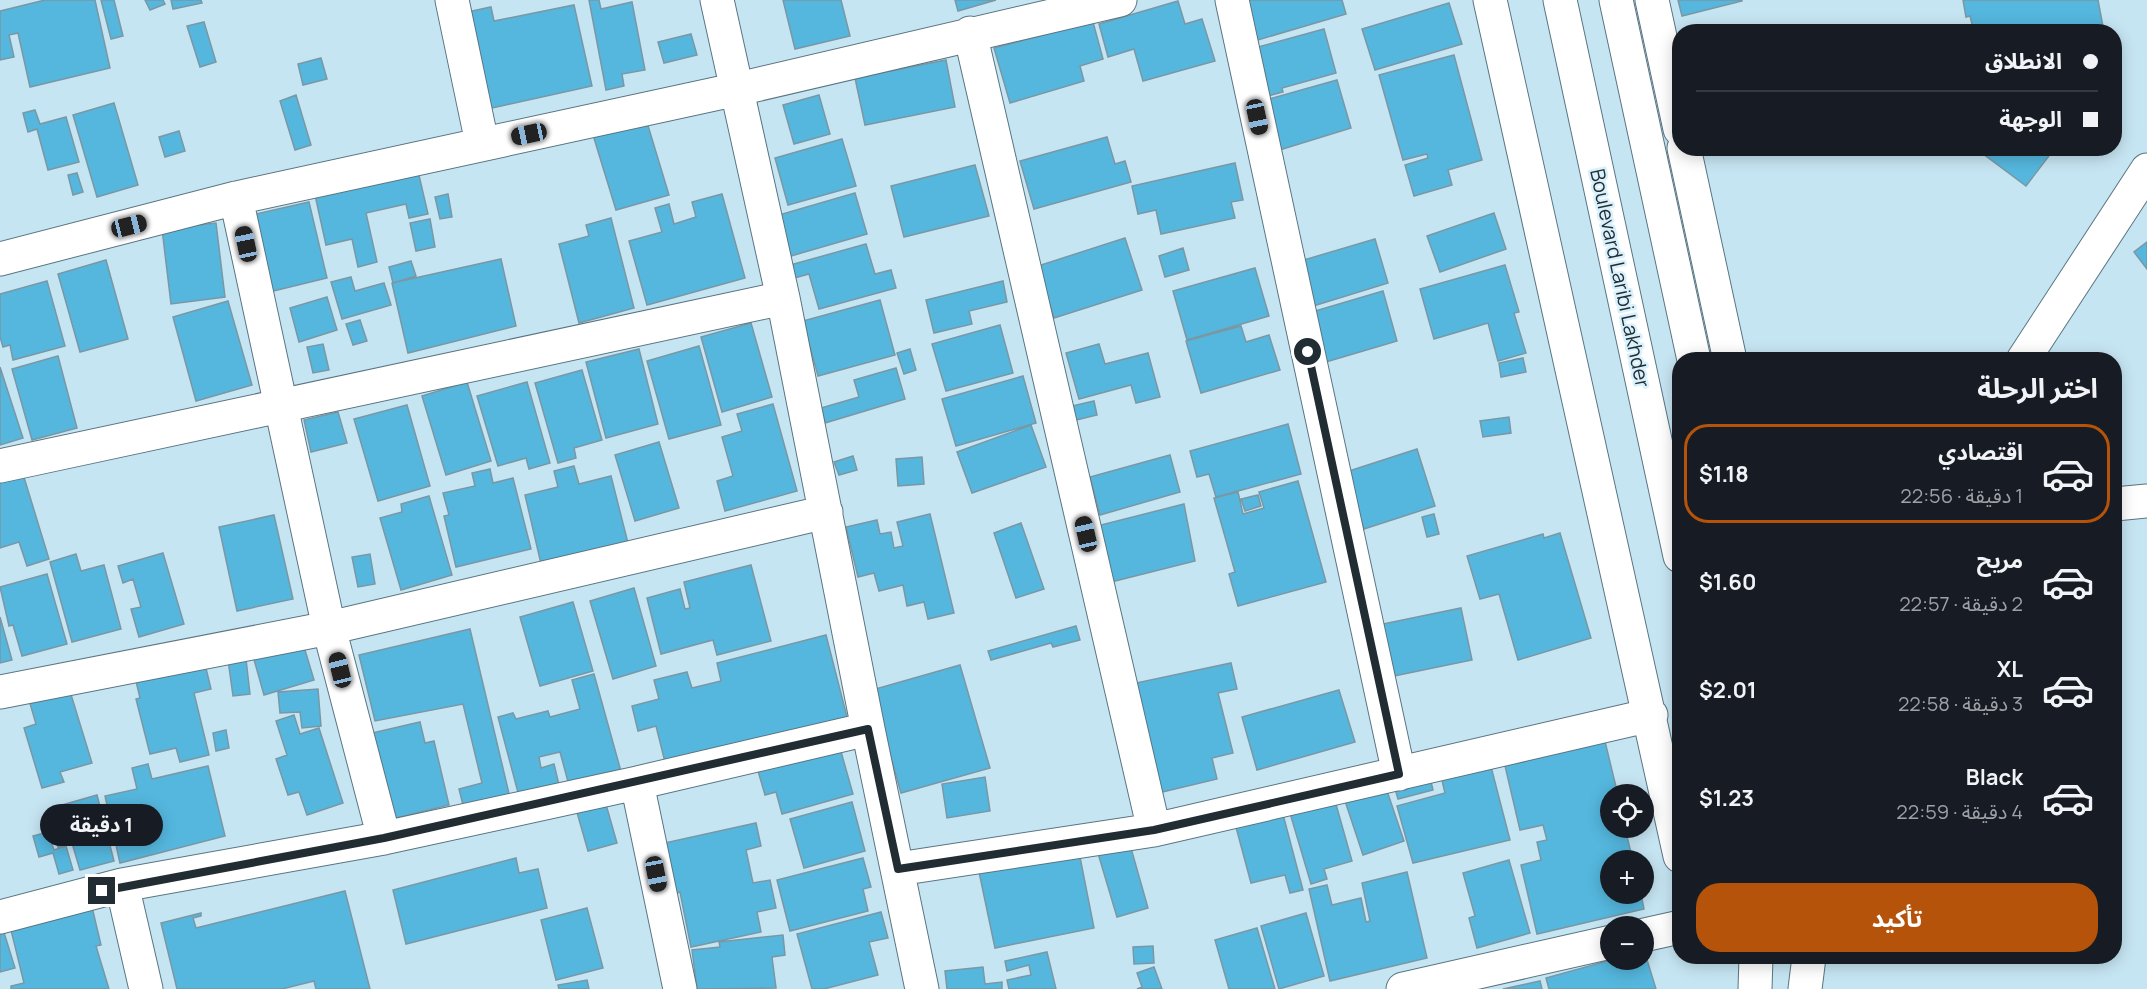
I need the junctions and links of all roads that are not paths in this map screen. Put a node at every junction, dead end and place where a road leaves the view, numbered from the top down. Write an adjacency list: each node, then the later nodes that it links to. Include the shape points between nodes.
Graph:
1 (452, 0): 12 (street)
2 (717, 0): 10 (street)
3 (1120, 0): 9 (street)
4 (1232, 0): 31 (street)
5 (1490, 0): 29 (street)
6 (1560, 0): 26 (street, Boulevard Laribi Lakhder)
7 (1616, 0): 18 (street)
8 (1652, 0): 11 (street)
9 (970, 33): 10 (street); 34 (street)
10 (738, 89): 12 (street); 17 (street)
11 (1672, 92)
12 (482, 144): 15 (street)
13 (1686, 156): 19 (street)
14 (2147, 170): 20 (street)
15 (236, 198): 16 (street); 21 (street)
16 (0, 259)
17 (783, 298): 21 (street); 25 (street)
18 (1692, 352)
19 (1728, 352)
20 (2029, 352)
21 (282, 407): 22 (street); 27 (street)
22 (0, 466)
23 (2147, 501): 24 (street)
24 (2122, 503)
25 (826, 512): 27 (street); 30 (street)
26 (1672, 519)
27 (329, 628): 28 (street); 35 (street)
28 (0, 693)
29 (1650, 715): 31 (street); 33 (street)
30 (868, 729): 32 (street); 36 (street)
31 (1399, 774): 34 (street)
32 (637, 783): 35 (street); 45 (street)
33 (1672, 818)
34 (1154, 830): 36 (street)
35 (384, 838): 37 (street)
36 (898, 869): 46 (street)
37 (122, 885): 38 (street); 44 (street)
38 (0, 917)
39 (1672, 929): 40 (street)
40 (1654, 933)
41 (1600, 944): 47 (street)
42 (1756, 964): 48 (street)
43 (1808, 964): 49 (street)
44 (146, 989)
45 (680, 989)
46 (922, 989)
47 (1402, 989)
48 (1755, 989)
49 (1805, 989)

